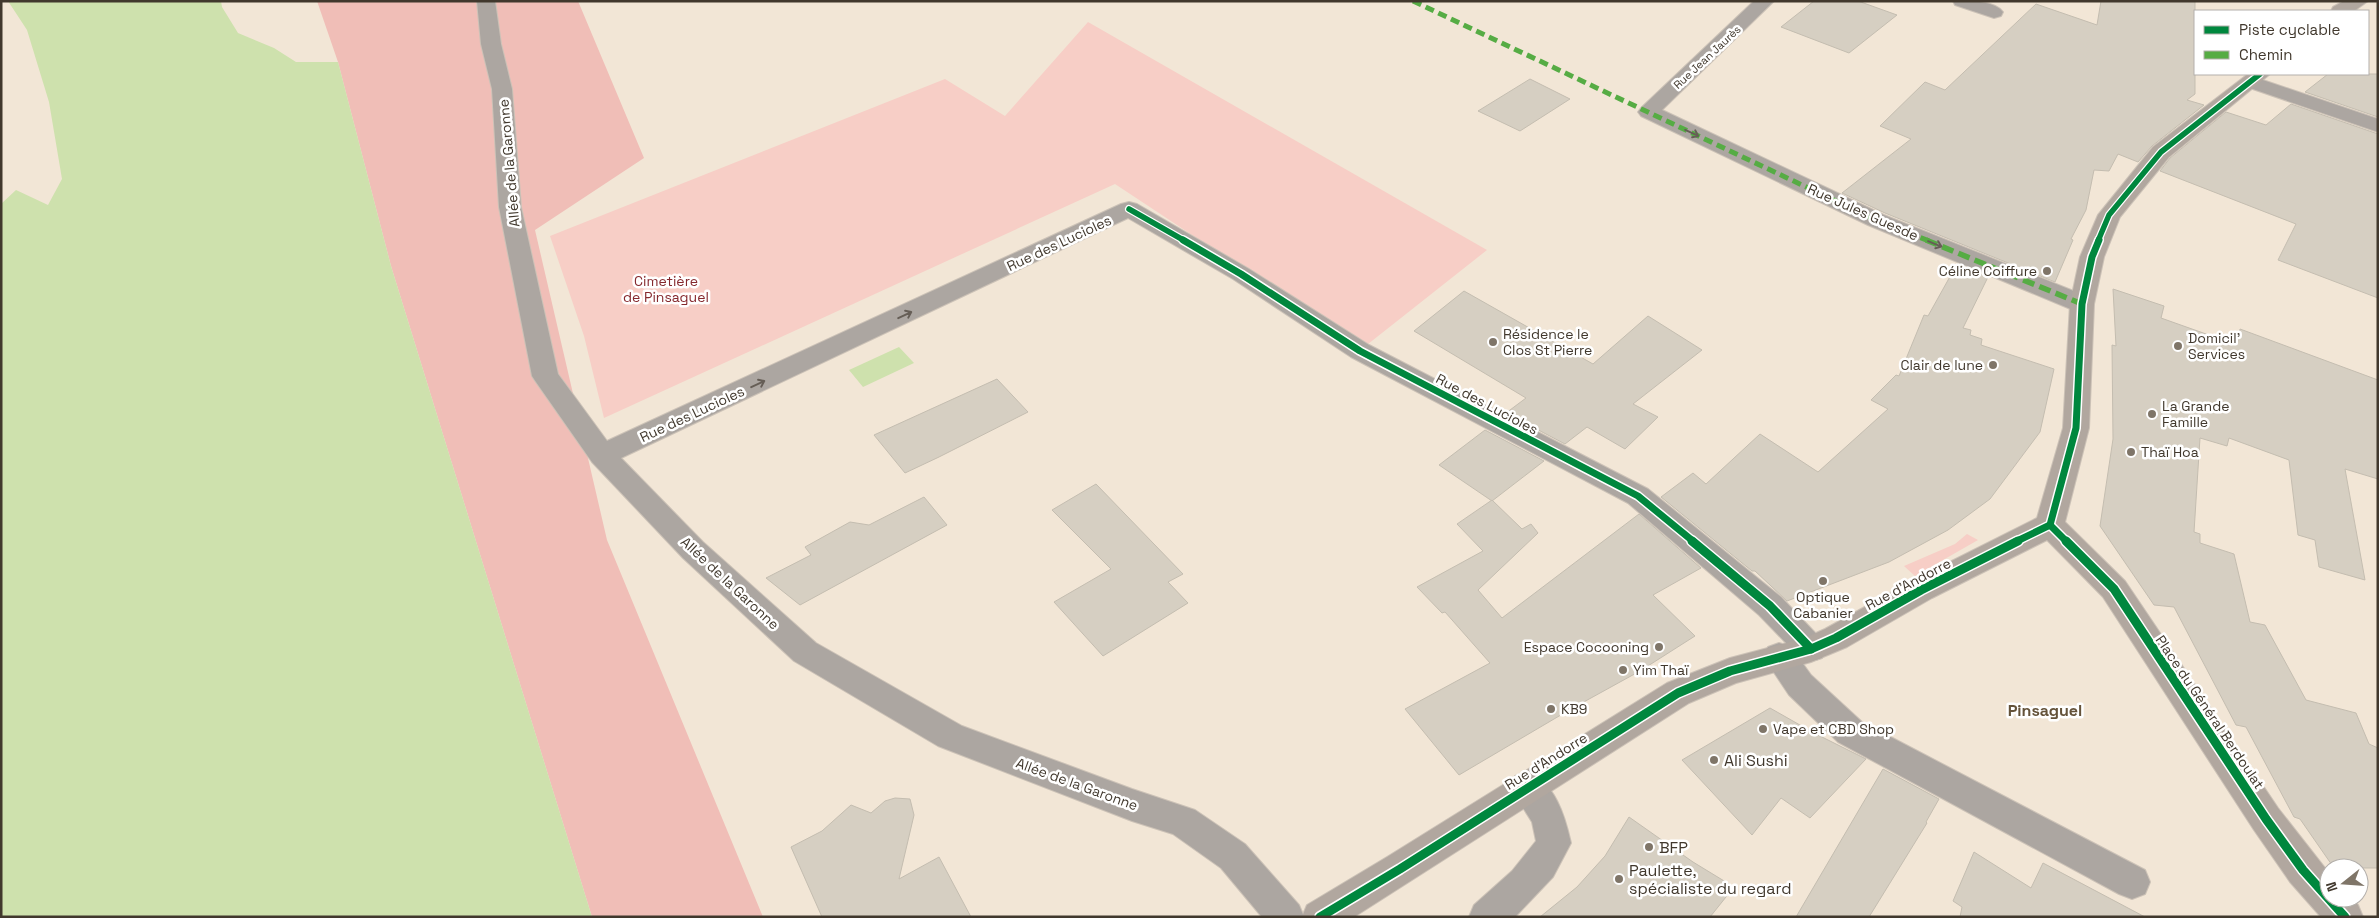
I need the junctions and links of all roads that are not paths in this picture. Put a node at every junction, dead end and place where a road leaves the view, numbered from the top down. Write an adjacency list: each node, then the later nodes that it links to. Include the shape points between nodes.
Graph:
1 (486, 1): 11 (street, Allée de la Garonne, via 491,44 502,89 510,207 545,376)
2 (1766, 1): 8 (street, Rue Jean Jaurès)
3 (1962, 1): 6 (street)
4 (2359, 1): 5 (main road)
5 (2342, 10)
6 (1994, 12)
7 (2255, 78): 9 (street); 10 (main road, via 2161,152 2109,215 2092,257)
8 (1648, 112): 10 (street, Rue Jules Guesde, one-way to 10, via 1876,220)
9 (2378, 126)
10 (2082, 304): 12 (main road, via 2076,428)
11 (602, 455): 13 (street, Rue des Lucioles, one-way to 13, via 1130,209 1241,274 1360,351 1638,496 1770,606); 17 (street, Allée de la Garonne, via 692,550 805,652 950,736 1183,821 1233,856)
12 (2050, 525): 13 (main road, Rue d'Andorre); 20 (main road, Place du Général Berdoulat, via 2114,589 2266,818 2303,870)
13 (1811, 649): 14 (main road, Rue d'Andorre)
14 (1779, 656): 15 (main road, Rue d'Andorre, via 1678,692); 16 (street, via 1800,685 1850,732)
15 (1527, 788): 18 (main road, Rue d'Andorre); 19 (street, via 1548,816 1554,843 1543,865)
16 (2132, 882)
17 (1286, 917)
18 (1320, 917)
19 (1488, 917)
20 (2345, 917)

